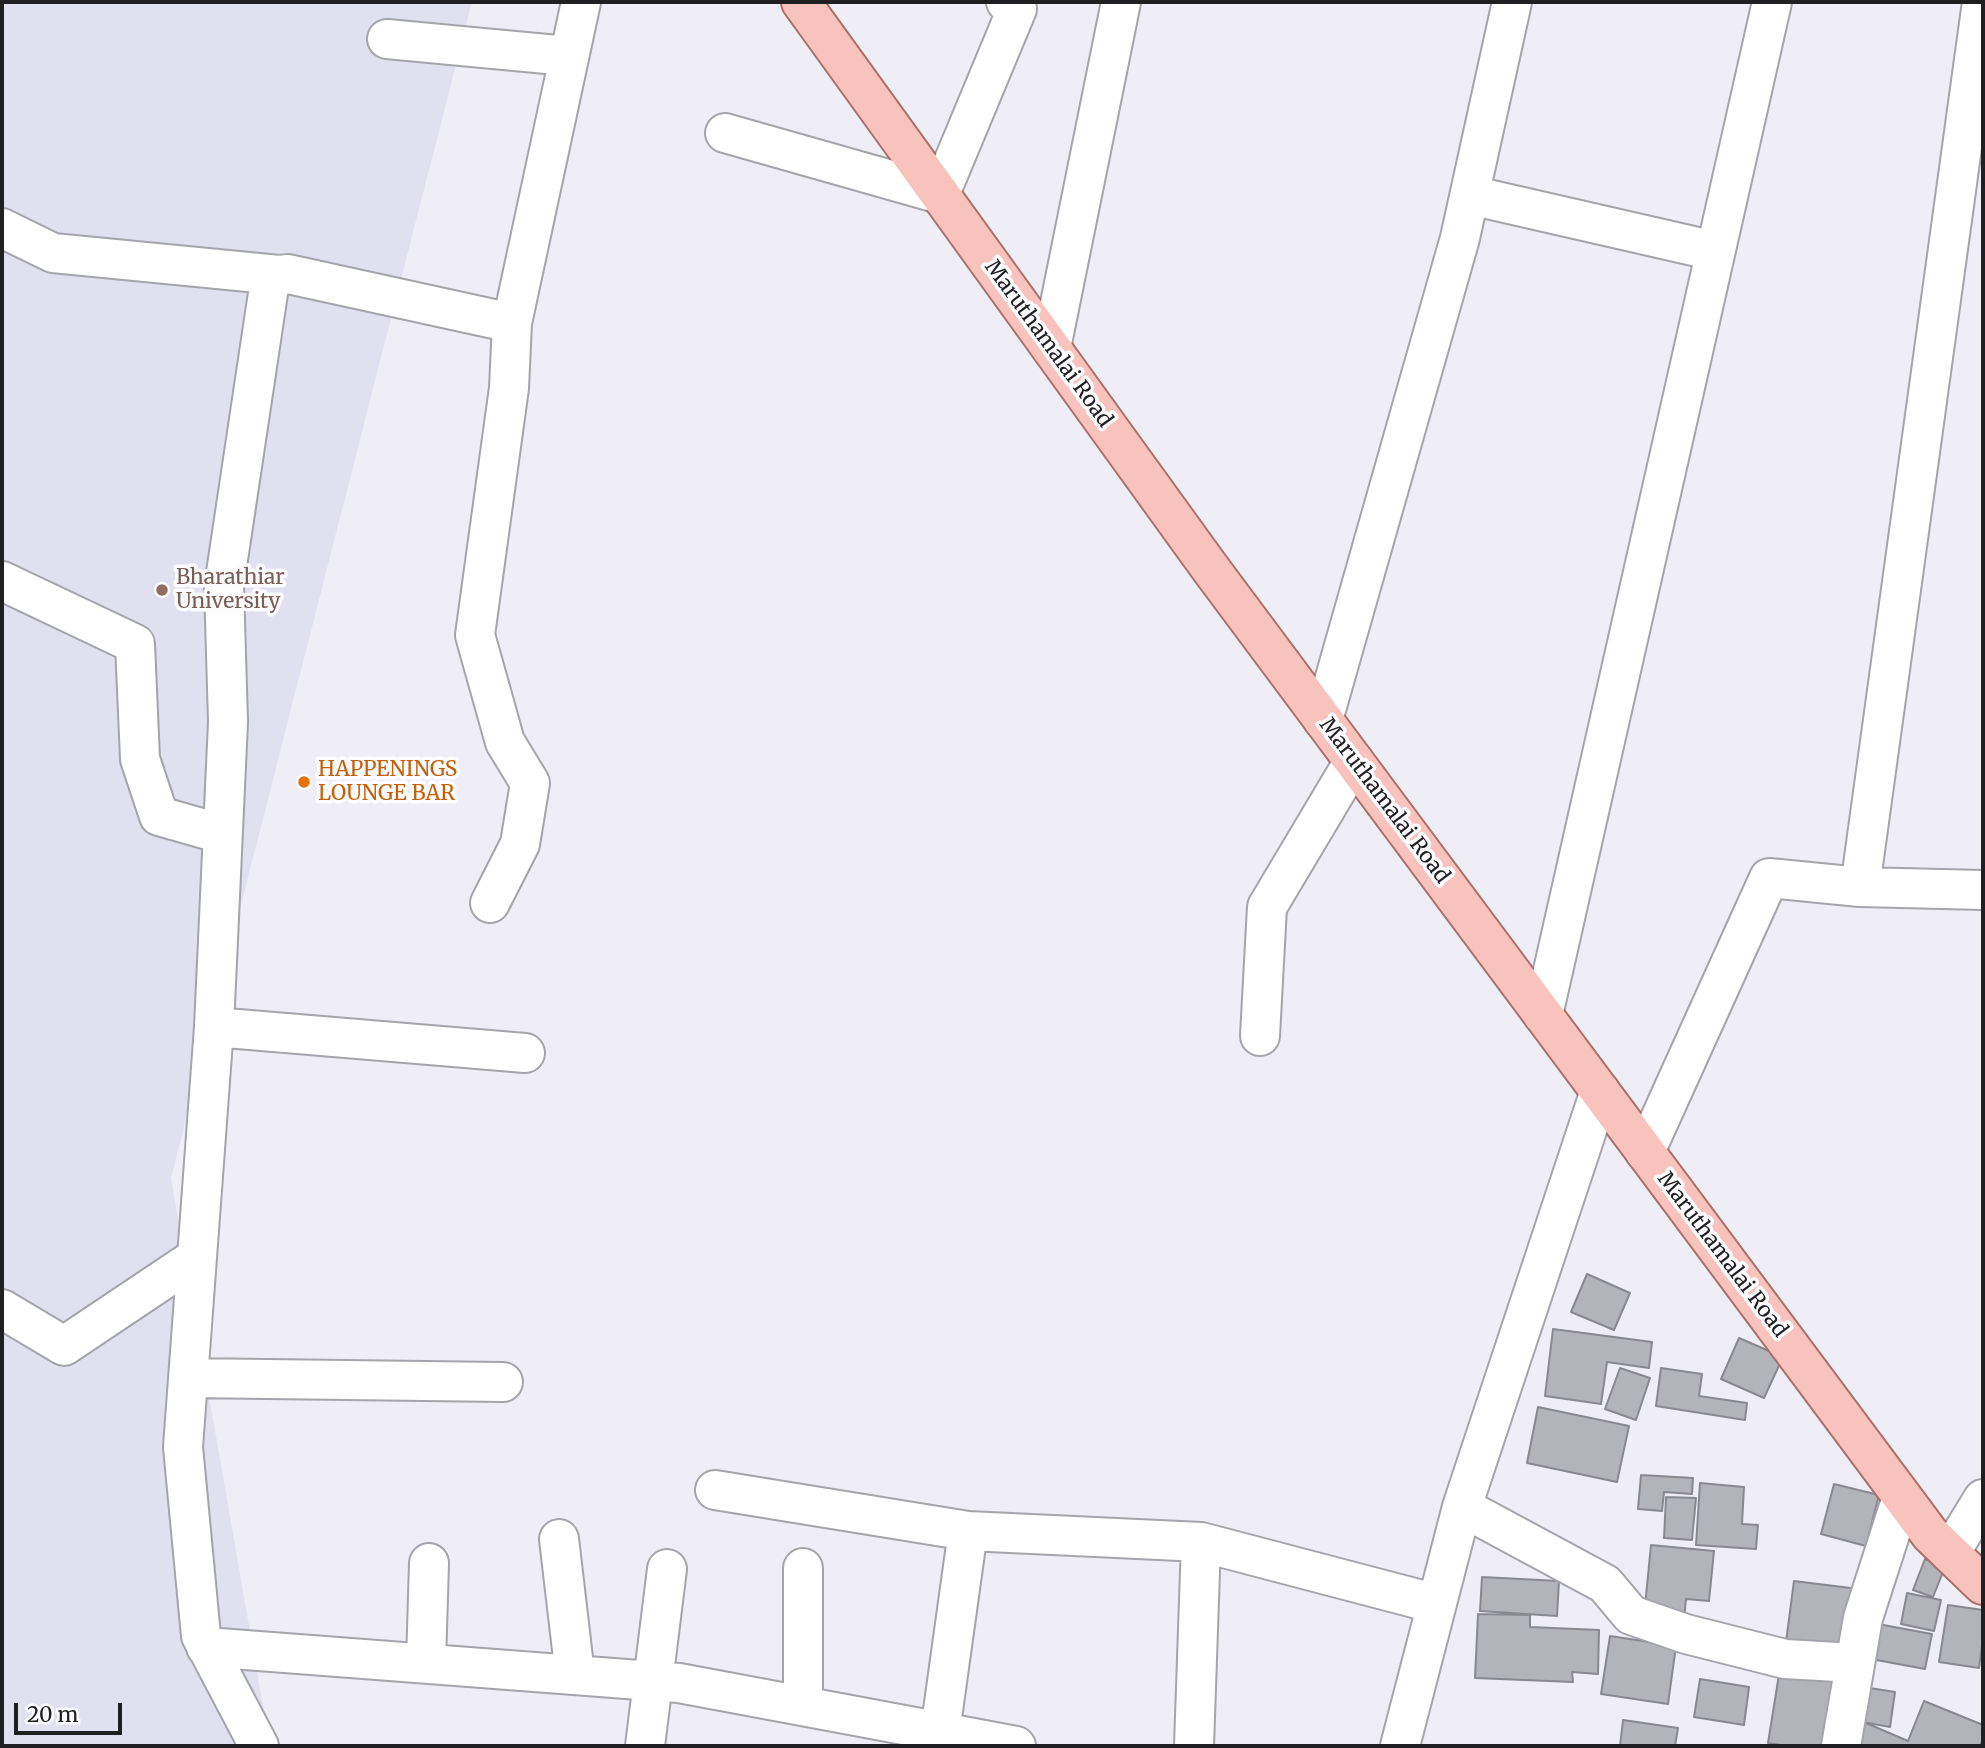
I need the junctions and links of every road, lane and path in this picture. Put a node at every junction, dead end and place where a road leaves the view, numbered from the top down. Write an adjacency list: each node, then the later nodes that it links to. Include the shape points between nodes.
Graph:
1 (581, 2): 9 (street)
2 (801, 2): 11 (main road, Maruthamalai Road)
3 (1006, 2): 11 (street, via 1017,9)
4 (1121, 2): 17 (street)
5 (1512, 2): 12 (street)
6 (1772, 2): 14 (street)
7 (1982, 2): 22 (street)
8 (387, 39): 9 (street)
9 (568, 56): 16 (street)
10 (725, 133): 11 (street)
11 (940, 194): 17 (main road, Maruthamalai Road)
12 (1470, 195): 14 (street); 19 (street)
13 (2, 228): 15 (street, via 53,253)
14 (1715, 251): 25 (street)
15 (279, 275): 16 (street); 21 (street, via 270,280 224,586 228,722)
16 (512, 323): 24 (street, via 509,388 475,635 505,742 530,783 520,844)
17 (1051, 348): 19 (main road, Maruthamalai Road)
18 (2, 581): 21 (street, via 135,644 140,759 159,817)
19 (1323, 720): 20 (main road, Maruthamalai Road)
20 (1354, 761): 25 (main road, Maruthamalai Road); 27 (street, via 1267,907)
21 (222, 834): 26 (street)
22 (1860, 887): 23 (street); 30 (street, via 1769,878)
23 (1983, 890)
24 (490, 904)
25 (1543, 1015): 29 (main road, Maruthamalai Road)
26 (214, 1027): 28 (street); 31 (street)
27 (1260, 1036)
28 (525, 1053)
29 (1600, 1091): 30 (main road, Maruthamalai Road); 38 (street)
30 (1646, 1152): 36 (main road, Maruthamalai Road)
31 (197, 1257): 32 (street, via 64,1346); 33 (street)
32 (2, 1310)
33 (188, 1378): 34 (street); 48 (street, via 183,1447 201,1636)
34 (503, 1382)
35 (715, 1490): 39 (street)
36 (1902, 1497): 42 (main road, Maruthamalai Road); 50 (street, via 1863,1618)
37 (1983, 1499): 42 (street)
38 (1462, 1507): 47 (street); 50 (street, via 1605,1584 1631,1615 1686,1634 1785,1658)
39 (968, 1531): 41 (street); 55 (street)
40 (559, 1539): 51 (street)
41 (1200, 1542): 47 (street); 59 (street)
42 (1950, 1553): 46 (main road, Maruthamalai Road)
43 (429, 1563): 49 (street)
44 (803, 1568): 53 (street)
45 (667, 1569): 52 (street)
46 (1983, 1586)
47 (1437, 1604): 60 (street)
48 (206, 1647): 49 (street); 56 (street)
49 (426, 1663): 51 (street)
50 (1854, 1663): 61 (street)
51 (575, 1675): 52 (street)
52 (653, 1681): 53 (street); 57 (street)
53 (803, 1706): 54 (street)
54 (852, 1731): 55 (street)
55 (940, 1732): 58 (street)
56 (259, 1746)
57 (645, 1746)
58 (1016, 1746)
59 (1194, 1746)
60 (1400, 1746)
61 (1841, 1746)

